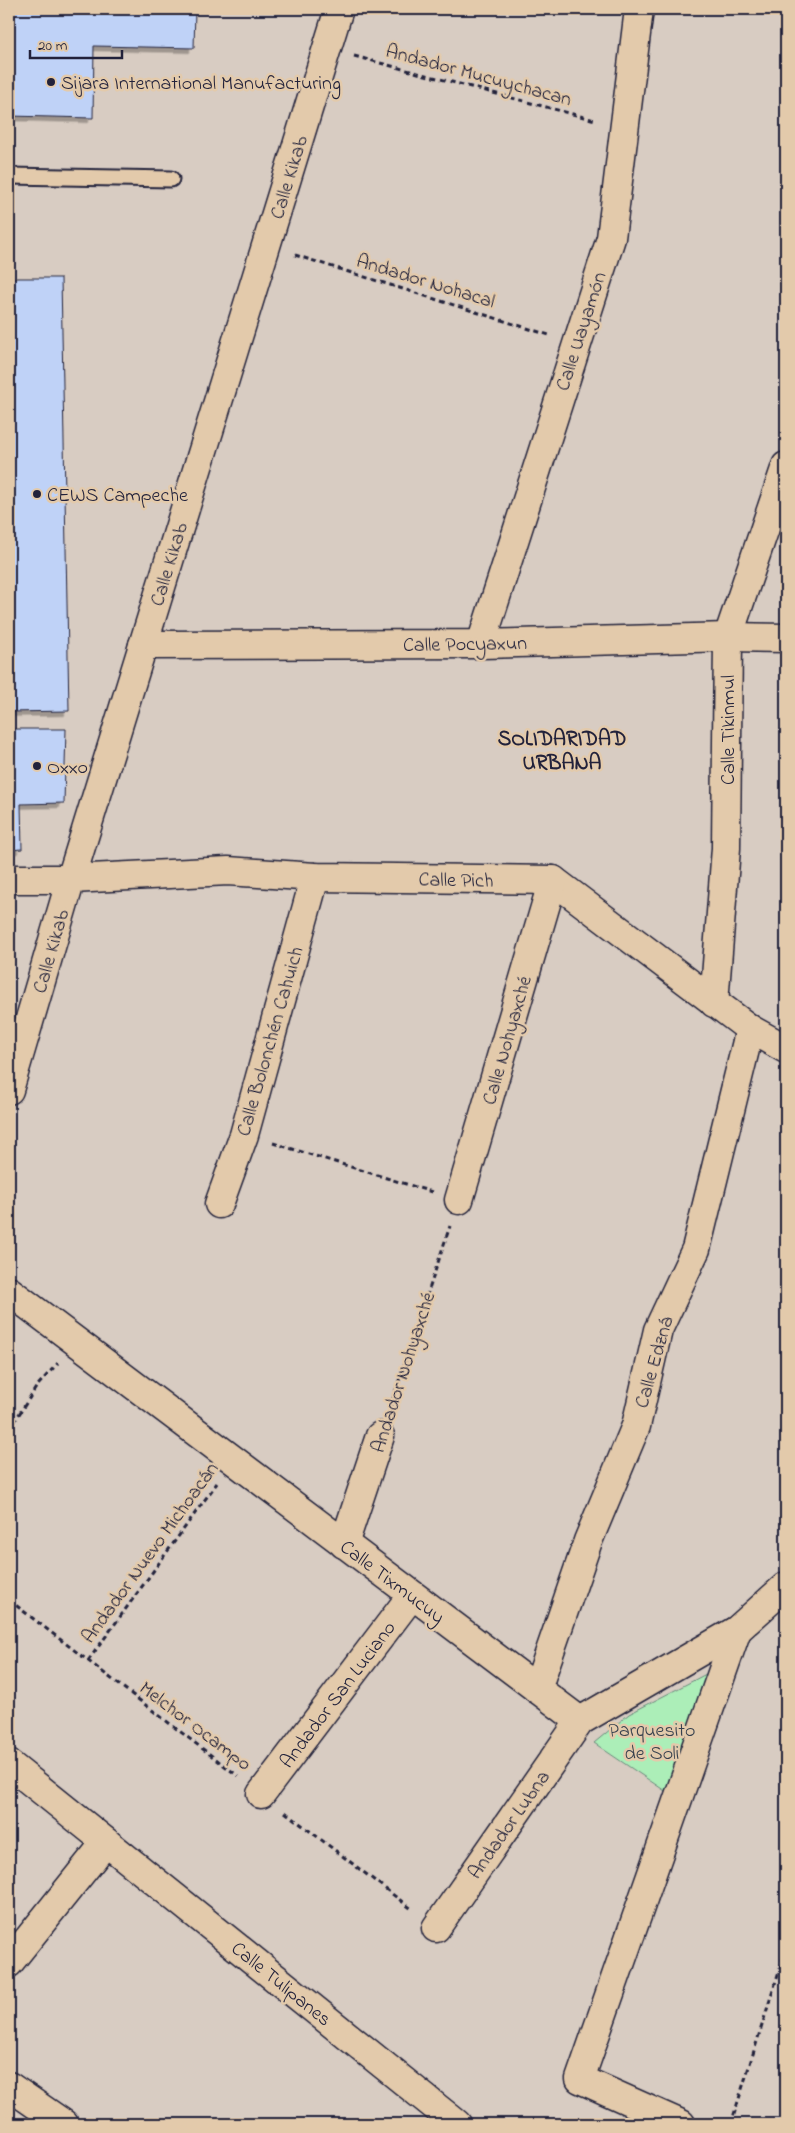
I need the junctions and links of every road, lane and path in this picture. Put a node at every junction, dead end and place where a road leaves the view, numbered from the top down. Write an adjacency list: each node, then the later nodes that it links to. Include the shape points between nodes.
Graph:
1 (339, 9): 3 (street, Calle Kikab)
2 (639, 9): 4 (street, Calle Uayamón)
3 (326, 49): 4 (path, Andador Mucuychacan); 7 (street, Calle Kikab)
4 (625, 127): 8 (street, Calle Uayamón, via 611,238)
5 (9, 176): 6 (lane)
6 (171, 179)
7 (267, 246): 8 (path, Andador Nohacal); 13 (street, Calle Kikab)
8 (576, 343): 12 (street, Calle Uayamón)
9 (786, 466): 10 (street, Calle Tikinmul)
10 (728, 637): 11 (street, Calle Pocyaxun); 12 (street, Calle Pocyaxun); 18 (street, Calle Tikinmul, via 726,848)
11 (786, 638)
12 (481, 644): 13 (street, Calle Pocyaxun)
13 (143, 645): 16 (street, Calle Kikab)
14 (315, 876): 16 (street, Calle Pich, via 228,871); 17 (street, Calle Pich); 22 (street, Calle Bolonchén Cahuich)
15 (9, 878): 16 (street, Calle Pich)
16 (71, 879): 21 (street, Calle Kikab)
17 (553, 880): 18 (street); 23 (street, Calle Nohyaxché)
18 (714, 1002): 19 (street)
19 (750, 1029): 20 (street); 36 (street, Calle Edzná, via 696,1248 658,1330 636,1426 588,1541)
20 (786, 1049)
21 (9, 1090)
22 (244, 1135): 23 (path); 24 (street, Calle Bolonchén Cahuich)
23 (459, 1200): 28 (path, Andador Nohyaxché)
24 (219, 1204)
25 (9, 1291): 26 (street, Calle Tixmucuy)
26 (76, 1342): 27 (path, via 37,1386); 29 (street, Calle Tixmucuy)
27 (9, 1430)
28 (380, 1436): 30 (street, Andador Nohyaxché)
29 (234, 1460): 30 (street, Calle Tixmucuy); 35 (path, Andador Nuevo Michoacán)
30 (344, 1544): 32 (street, Calle Tixmucuy)
31 (786, 1586): 34 (street)
32 (412, 1595): 36 (street, Calle Tixmucuy); 39 (street, Andador San Luciano)
33 (9, 1600): 35 (path, Melchor Ocampo)
34 (737, 1630): 37 (street); 47 (street, via 580,2079)
35 (88, 1661): 39 (path, Melchor Ocampo)
36 (537, 1689): 37 (street, Calle Tixmucuy)
37 (580, 1721): 41 (street, Andador Lubna)
38 (9, 1764): 40 (street, Calle Tulipanes)
39 (261, 1794): 41 (path, Melchor Ocampo)
40 (106, 1842): 43 (street); 46 (street, Calle Tulipanes)
41 (436, 1928)
42 (786, 1949): 48 (path)
43 (9, 1963)
44 (9, 2086): 45 (street)
45 (64, 2124)
46 (457, 2124)
47 (682, 2124)
48 (731, 2124)

